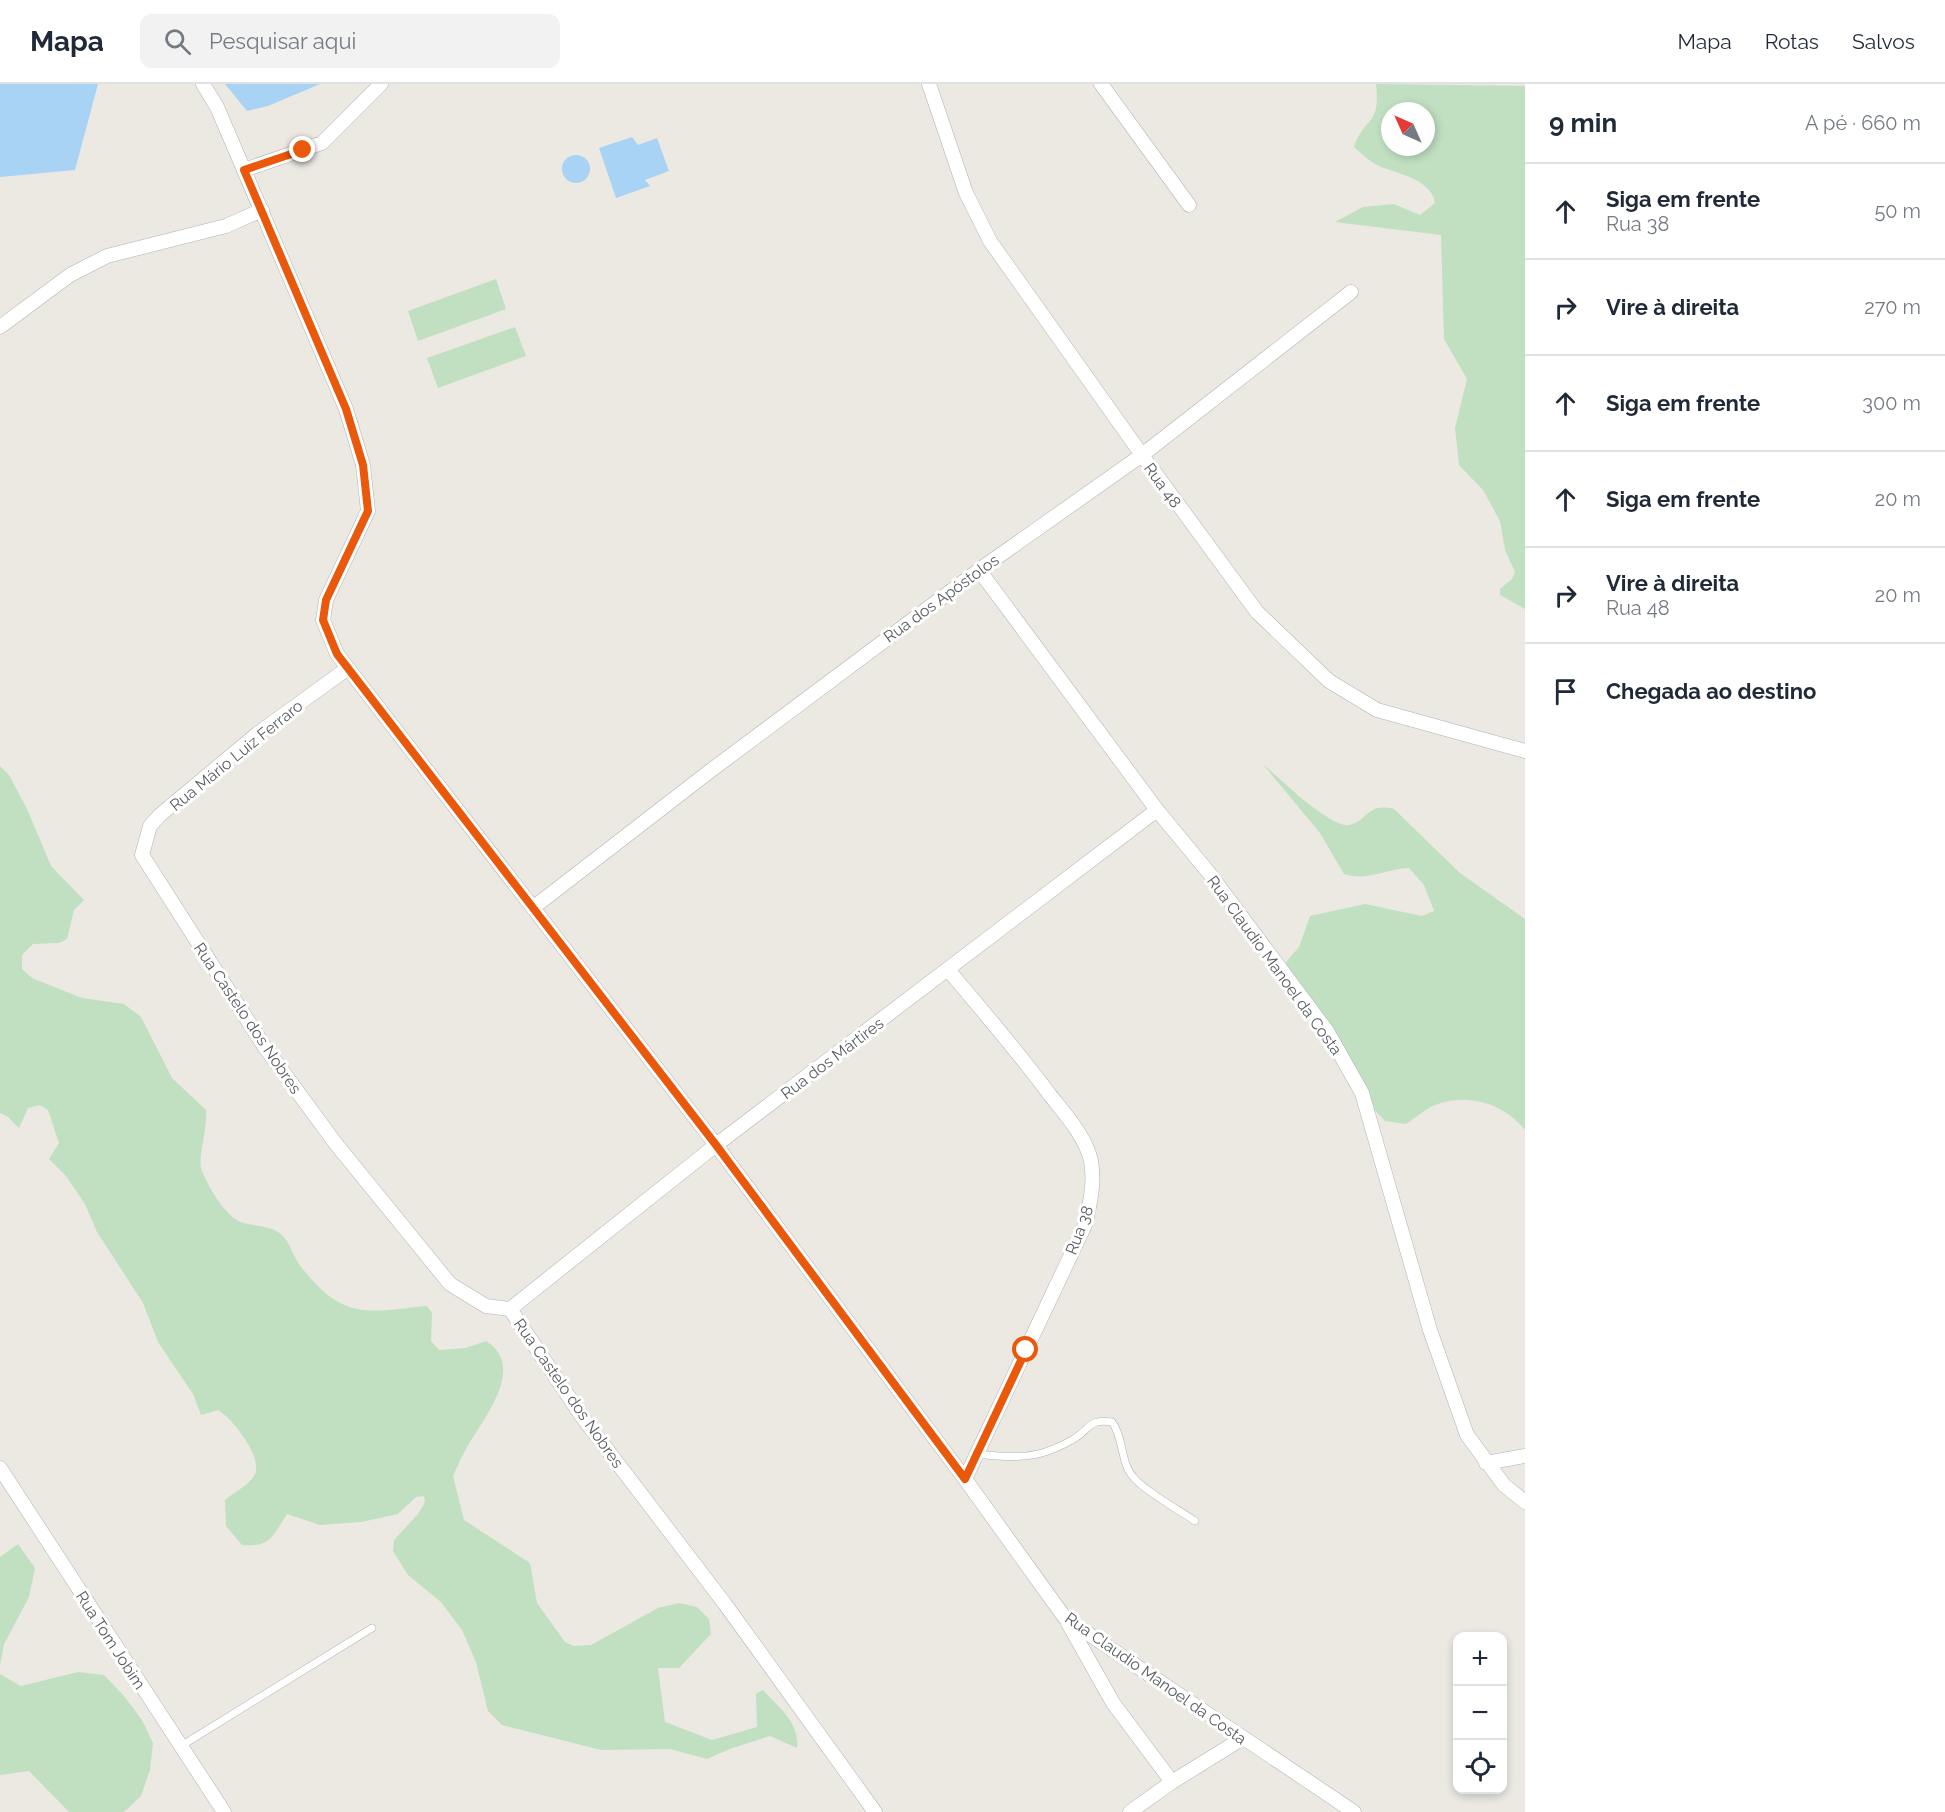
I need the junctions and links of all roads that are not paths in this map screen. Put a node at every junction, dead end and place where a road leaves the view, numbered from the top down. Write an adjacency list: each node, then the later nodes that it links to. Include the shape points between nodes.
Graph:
1 (203, 84): 5 (street, Rua Claudio Manoel da Costa, via 218,107)
2 (381, 84): 5 (street, via 322,143)
3 (929, 84): 10 (street, Rua 48, via 966,193 990,241)
4 (1101, 84): 6 (street)
5 (244, 170): 7 (street, Rua Claudio Manoel da Costa)
6 (1189, 205)
7 (261, 210): 9 (street, via 226,226 107,256 70,275); 12 (street, Rua Claudio Manoel da Costa, via 346,409 363,465 368,511 326,600 323,620)
8 (1351, 292): 10 (street, Rua dos Apóstolos)
9 (0, 327)
10 (1142, 455): 11 (street, Rua dos Apóstolos); 13 (street, Rua 48, via 1257,612 1329,681 1377,710)
11 (979, 570): 14 (street, Rua Claudio Manoel da Costa); 16 (street, Rua dos Apóstolos)
12 (348, 669): 15 (street, Rua Mário Luiz Ferraro, via 257,735 160,815 150,826); 16 (street, Rua Claudio Manoel da Costa)
13 (1525, 751)
14 (1157, 810): 17 (street, Rua dos Mártires); 22 (street, Rua Claudio Manoel da Costa, via 1327,1031 1362,1093 1430,1330 1467,1435)
15 (142, 855): 19 (street, Rua Castelo dos Nobres, via 264,1046 450,1284 486,1306)
16 (534, 907): 18 (street, Rua Claudio Manoel da Costa)
17 (949, 971): 18 (street, Rua dos Mártires); 20 (street, Rua 38, via 1075,1127 1091,1160 1091,1201 1085,1225)
18 (716, 1145): 19 (street, Rua dos Mártires); 24 (street, Rua Claudio Manoel da Costa)
19 (510, 1309): 33 (street, Rua Castelo dos Nobres, via 583,1418 725,1604)
20 (976, 1454): 24 (street, Rua 38); 26 (lane, via 1007,1457 1041,1453 1074,1439 1091,1423 1112,1422 1119,1431 1125,1460 1134,1478)
21 (1525, 1456): 22 (street)
22 (1486, 1463): 25 (street, Rua Claudio Manoel da Costa)
23 (0, 1468): 30 (street, Rua Tom Jobim)
24 (965, 1479): 27 (street, Rua Claudio Manoel da Costa)
25 (1525, 1502)
26 (1196, 1521)
27 (1065, 1618): 29 (street, Rua Claudio Manoel da Costa); 31 (street, via 1113,1703)
28 (372, 1628): 30 (lane)
29 (1243, 1738): 31 (street); 35 (street, Rua Claudio Manoel da Costa)
30 (181, 1746): 32 (street, Rua Tom Jobim)
31 (1172, 1782): 34 (street)
32 (224, 1812)
33 (875, 1812)
34 (1130, 1812)
35 (1354, 1812)

